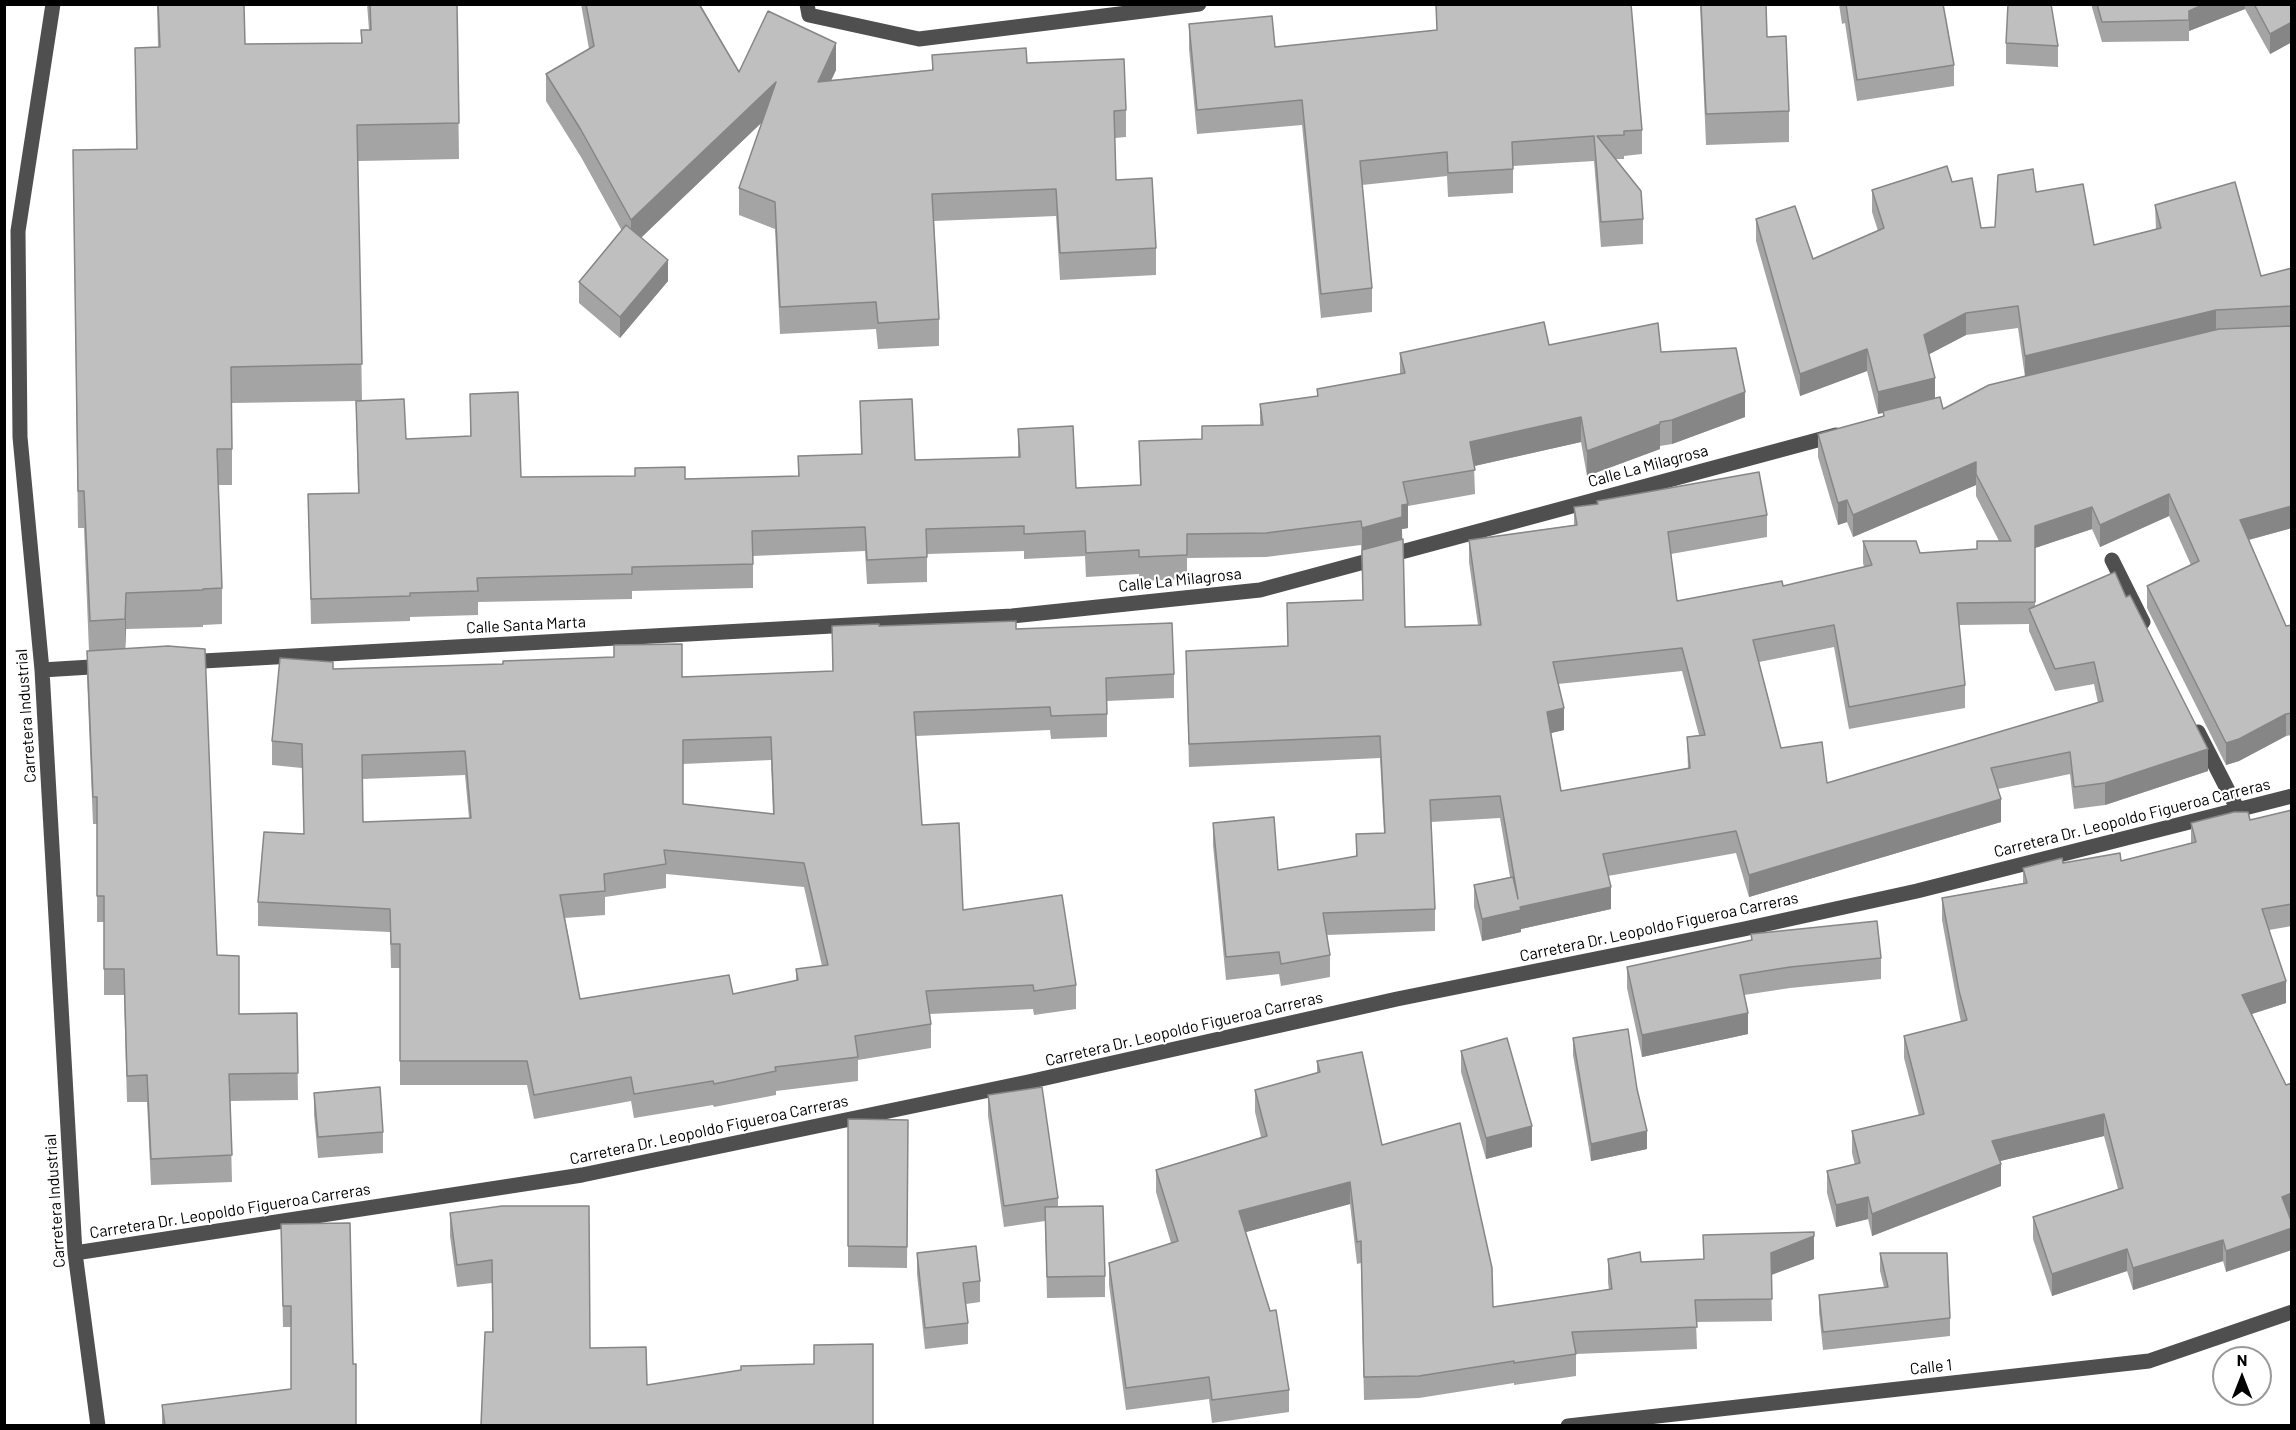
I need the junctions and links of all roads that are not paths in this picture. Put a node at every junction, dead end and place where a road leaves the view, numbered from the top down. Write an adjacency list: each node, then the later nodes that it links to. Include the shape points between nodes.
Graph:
1 (52, 4): 4 (street, Carretera Industrial)
2 (807, 4): 3 (street, via 809,15 919,39)
3 (1199, 4)
4 (11, 230): 11 (street, Carretera Industrial, via 20,437)
5 (1851, 431): 7 (street, Calle La Milagrosa, via 1260,590)
6 (2112, 560): 8 (street)
7 (1012, 616): 9 (street, Calle Santa Marta)
8 (2151, 639)
9 (173, 663)
10 (125, 666): 11 (street)
11 (42, 670): 15 (street, Carretera Industrial)
12 (2191, 718): 14 (street)
13 (2292, 796): 14 (street, Carretera Dr. Leopoldo Figueroa Carreras)
14 (2238, 810): 15 (street, Carretera Dr. Leopoldo Figueroa Carreras, via 1906,894 593,1172)
15 (75, 1253): 17 (street, Carretera Industrial)
16 (2292, 1312): 18 (street, Calle 1, via 2149,1361)
17 (98, 1425)
18 (1568, 1425)

